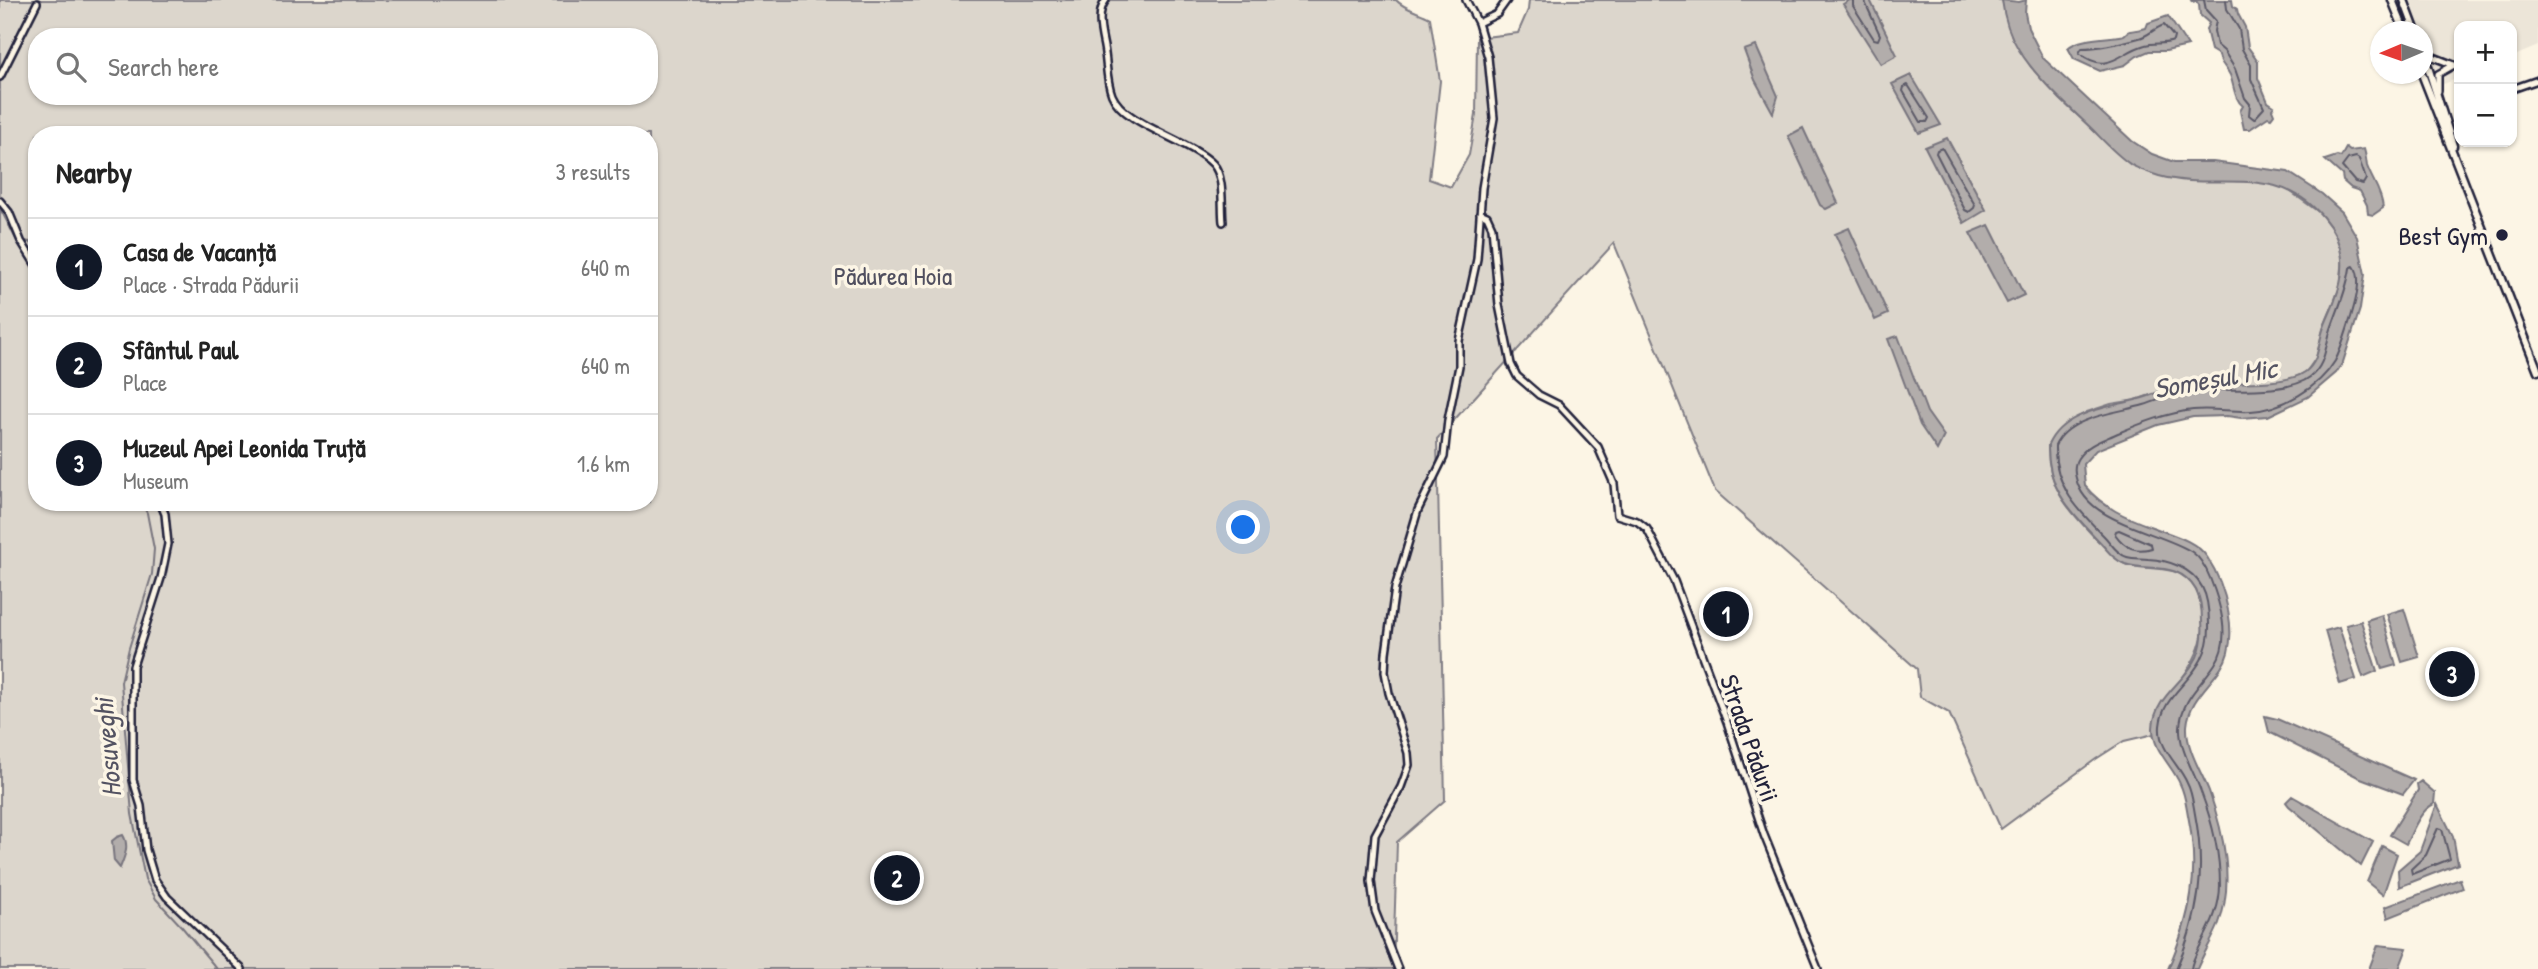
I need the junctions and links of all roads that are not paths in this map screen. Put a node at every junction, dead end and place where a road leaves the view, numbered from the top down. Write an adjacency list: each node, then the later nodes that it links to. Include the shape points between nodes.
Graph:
1 (1106, 0): 26 (street, via 1101,9 1101,31 1115,101 1128,114 1213,165 1220,183)
2 (1466, 0): 9 (street)
3 (1507, 0): 9 (street, via 1497,15)
4 (2392, 0): 7 (main road)
5 (2404, 0): 8 (main road)
6 (37, 3): 17 (street)
7 (2401, 21)
8 (2412, 21)
9 (1478, 23): 25 (street, via 1488,57 1494,112)
10 (2433, 57): 11 (street)
11 (2438, 60): 12 (street); 13 (street)
12 (2433, 64)
13 (2454, 65)
14 (2433, 67): 16 (street)
15 (2454, 67): 16 (street)
16 (2447, 69): 22 (street, via 2438,74)
17 (0, 77)
18 (2433, 80): 22 (main road)
19 (2538, 80): 21 (street)
20 (2426, 84): 23 (main road)
21 (2517, 87)
22 (2438, 96): 23 (main road)
23 (2462, 175): 28 (main road)
24 (0, 201): 27 (street)
25 (1480, 213): 31 (street, via 1477,259 1460,337 1444,457 1419,507 1394,593 1386,653 1389,693 1409,765 1374,835 1371,881 1375,911); 32 (street, Strada Pădurii, via 1492,227 1499,305 1511,364 1517,376 1559,405 1598,447 1614,484 1617,515 1643,524 1650,533 1674,582 1764,835)
26 (1223, 222)
27 (28, 253)
28 (2538, 371)
29 (164, 511): 30 (street, via 168,544 133,666 133,780 155,880)
30 (242, 969)
31 (1398, 969)
32 (1818, 969)

